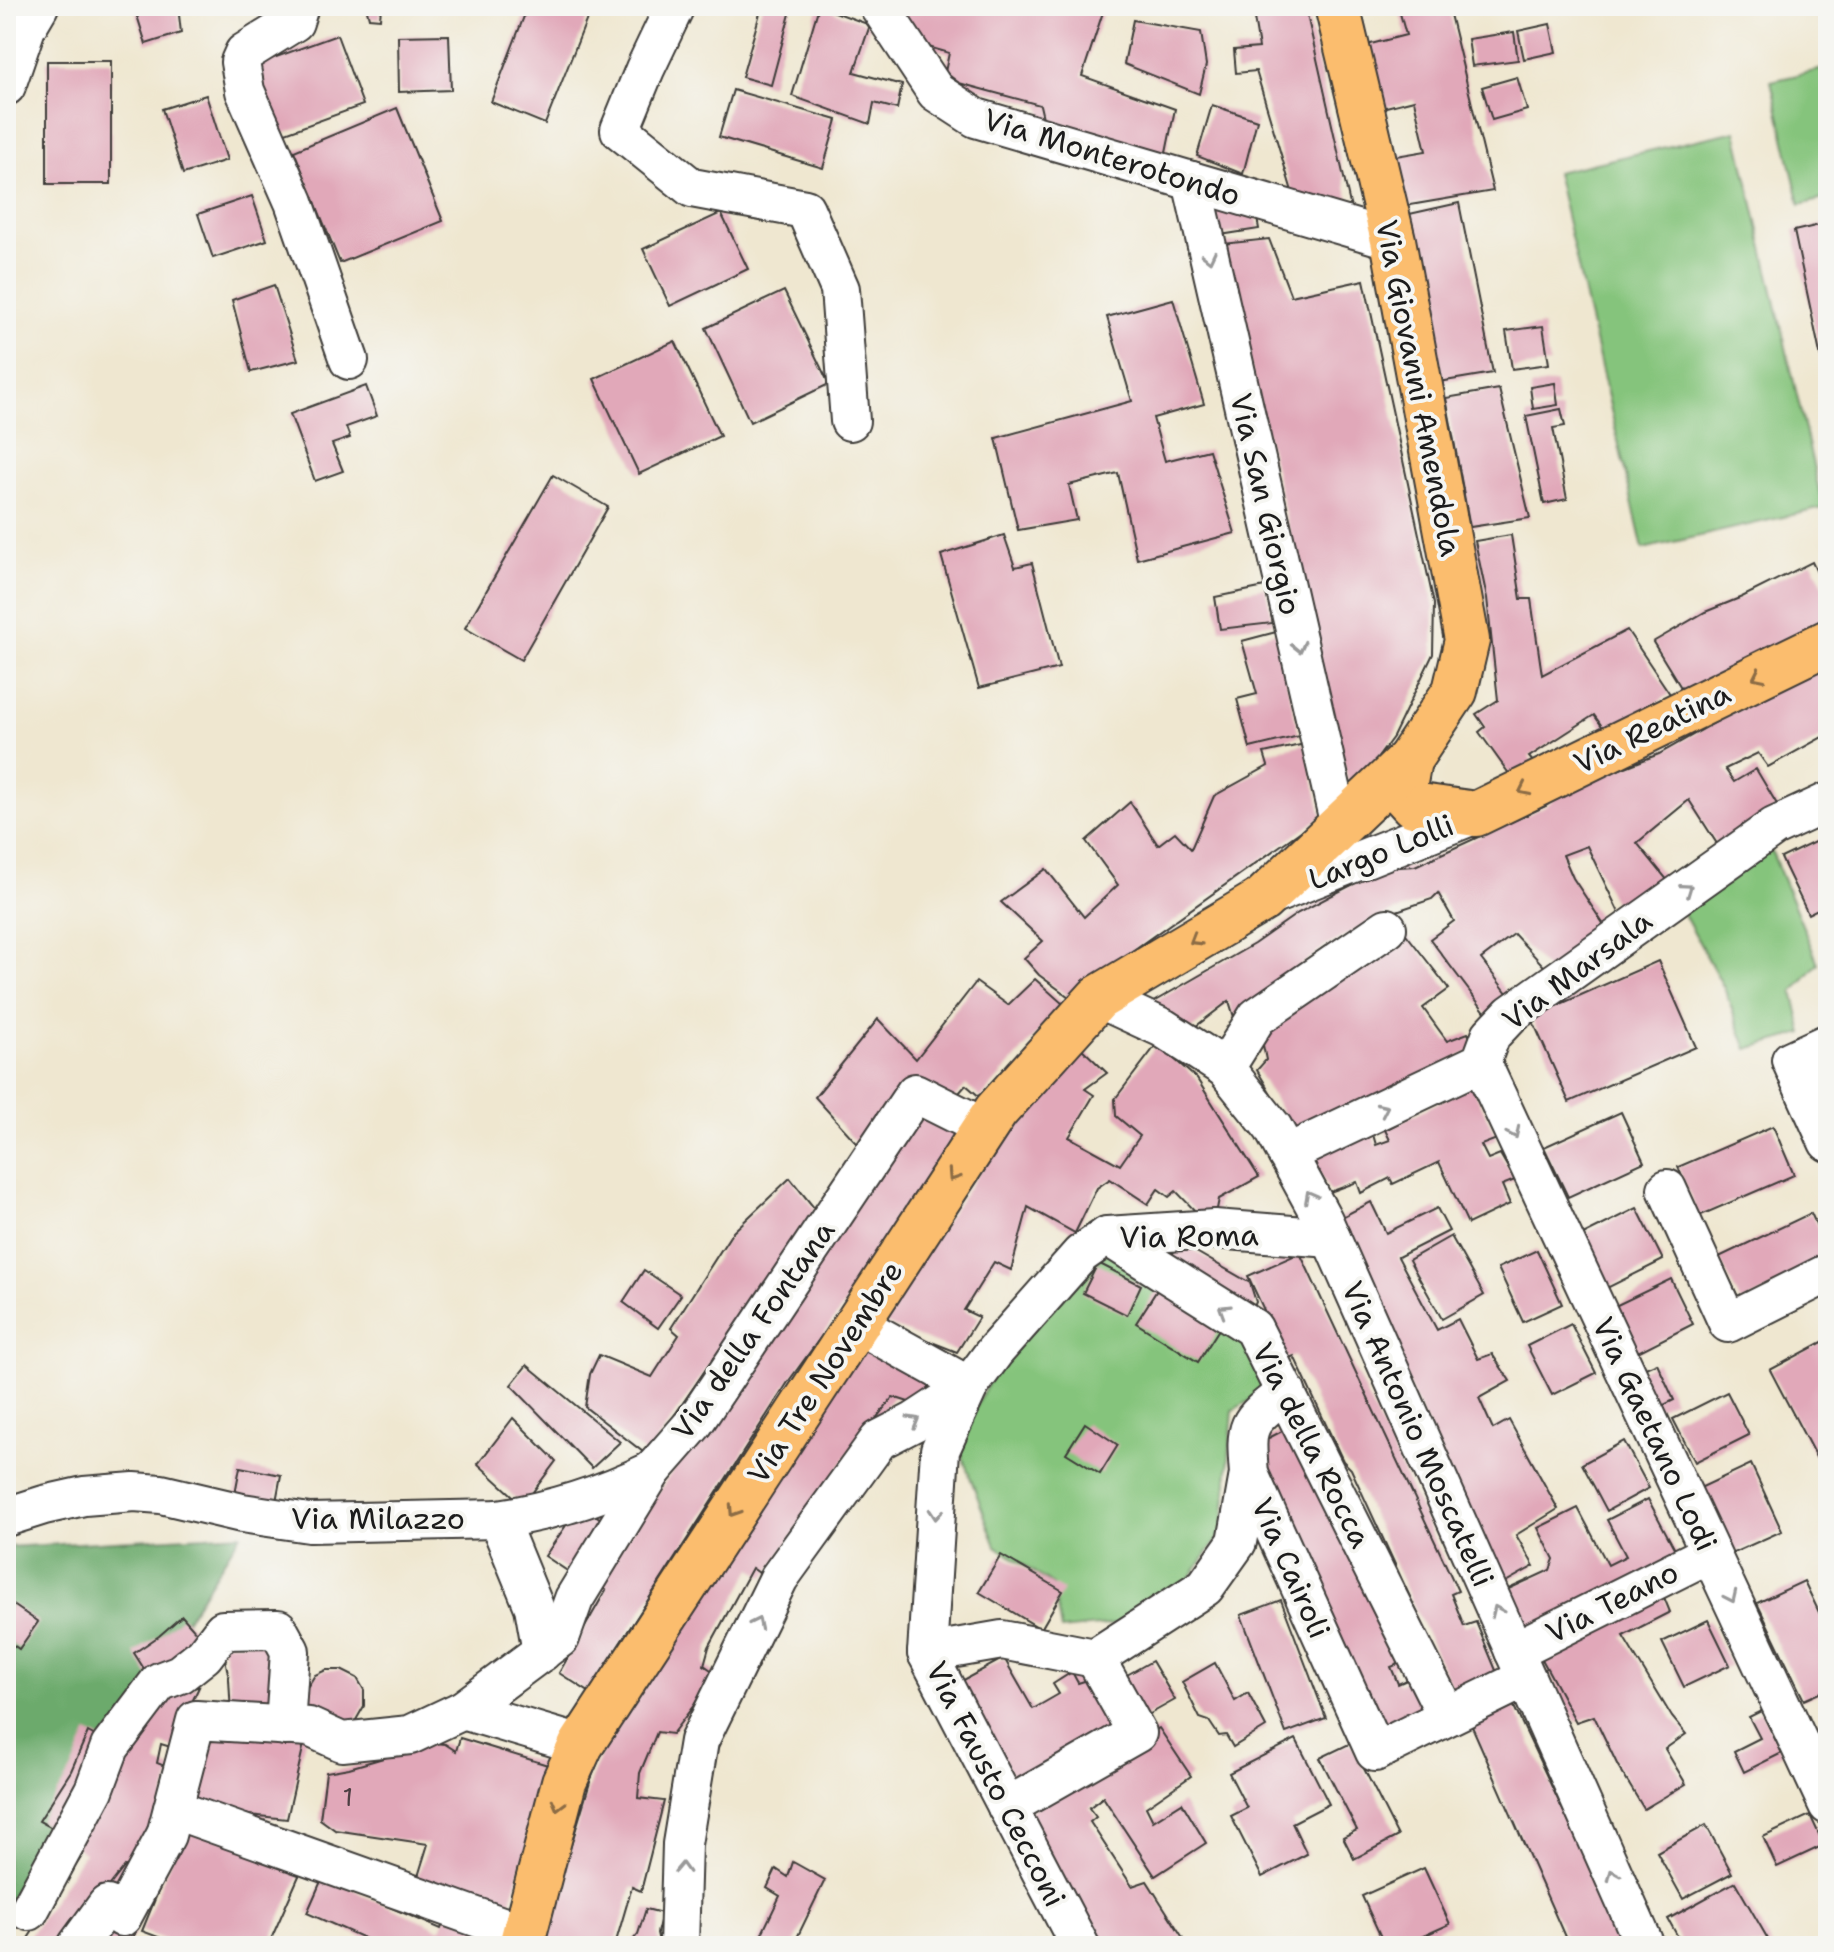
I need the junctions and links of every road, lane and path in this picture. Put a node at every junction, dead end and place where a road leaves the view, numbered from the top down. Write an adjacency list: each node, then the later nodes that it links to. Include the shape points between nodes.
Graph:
1 (299, 6): 9 (street, via 294,22 244,53 240,62 245,91 294,202)
2 (675, 6): 10 (street, via 620,130 692,188 805,209 840,289)
3 (879, 6): 7 (street, Via Monterotondo, via 936,92 976,118)
4 (1337, 6): 8 (main road, Via Giovanni Amendola)
5 (24, 15): 6 (street)
6 (6, 86)
7 (1192, 181): 8 (street, Via Monterotondo); 15 (street, Via San Giorgio, one-way to 15)
8 (1393, 240): 12 (main road, Via Giovanni Amendola, via 1467,640 1455,691)
9 (349, 360)
10 (850, 421)
11 (1828, 642): 14 (main road, Via Reatina, one-way to 14)
12 (1409, 760): 14 (main road, Largo Lolli, via 1403,794 1413,805); 15 (main road, Largo Lolli)
13 (1828, 802): 20 (street, Via Marsala, one-way to 13, via 1491,1035 1511,1014 1774,827)
14 (1476, 814): 16 (street, Largo Lolli)
15 (1340, 826): 16 (main road, Largo Lolli)
16 (1262, 900): 18 (main road, Via Tre Novembre, one-way to 18)
17 (1387, 928): 21 (street, via 1257,1017)
18 (1098, 998): 21 (street, Via Antonio Moscatelli, via 1163,1028); 22 (main road, Via Tre Novembre)
19 (1828, 1043): 23 (street, via 1791,1060)
20 (1481, 1062): 24 (street, Via Marsala, one-way to 20); 36 (street, Via Gaetano Lodi, one-way to 36)
21 (1225, 1068): 24 (street, Via Antonio Moscatelli)
22 (985, 1128): 29 (main road, Via Tre Novembre, one-way to 29); 32 (street, Via della Fontana, via 915,1093 694,1423)
23 (1828, 1142)
24 (1287, 1154): 27 (street, Via Antonio Moscatelli, one-way to 24)
25 (1667, 1189): 28 (street, via 1728,1323)
26 (1107, 1236): 27 (street, Via Roma, via 1214,1229); 30 (street, Via Roma, via 1081,1254); 31 (street, Via della Rocca, one-way to 26, via 1253,1328)
27 (1331, 1238): 40 (street, Via Antonio Moscatelli, one-way to 27)
28 (1828, 1273)
29 (857, 1324): 30 (street); 45 (main road, Via Tre Novembre, one-way to 45)
30 (969, 1386): 38 (street, Via Fausto Cecconi, one-way to 38, via 940,1450); 53 (street, one-way to 30, via 682,1844 699,1741 779,1578 879,1440)
31 (1286, 1392): 33 (street, Via Cairoli, via 1255,1415 1246,1437); 42 (street, Via della Rocca)
32 (652, 1471): 35 (street, Via Milazzo, via 615,1489); 37 (street, Via della Fontana)
33 (1249, 1474): 39 (street, via 1237,1542 1205,1587); 46 (street, Via Cairoli)
34 (6, 1517): 35 (street, Via Milazzo, via 84,1496 134,1492 309,1523)
35 (498, 1519): 37 (street)
36 (1710, 1553): 40 (street, Via Teano); 44 (street, Via Gaetano Lodi, one-way to 44)
37 (551, 1645): 41 (street)
38 (927, 1653): 39 (street, via 1002,1640); 48 (street, Via Fausto Cecconi)
39 (1095, 1658): 48 (street, via 1137,1733)
40 (1520, 1664): 42 (street, Via Teano); 55 (street, Via Antonio Moscatelli, one-way to 40)
41 (463, 1710): 43 (street, via 410,1735 342,1742 309,1727); 45 (street)
42 (1447, 1716): 46 (street, Via Teano)
43 (285, 1726): 49 (street, via 196,1720); 50 (street, via 290,1651 278,1629 223,1630 204,1655 159,1682 110,1747 94,1790)
44 (1815, 1744): 47 (street, Via Gaetano Lodi)
45 (581, 1745): 51 (main road, Via Tre Novembre, one-way to 51, via 564,1782)
46 (1375, 1752)
47 (1828, 1805)
48 (1007, 1807): 54 (street, Via Fausto Cecconi)
49 (173, 1809): 51 (street); 52 (street, via 166,1835 122,1917 107,1905)
50 (29, 1911)
51 (522, 1940)
52 (77, 1946)
53 (679, 1946)
54 (1080, 1946)
55 (1645, 1946)

